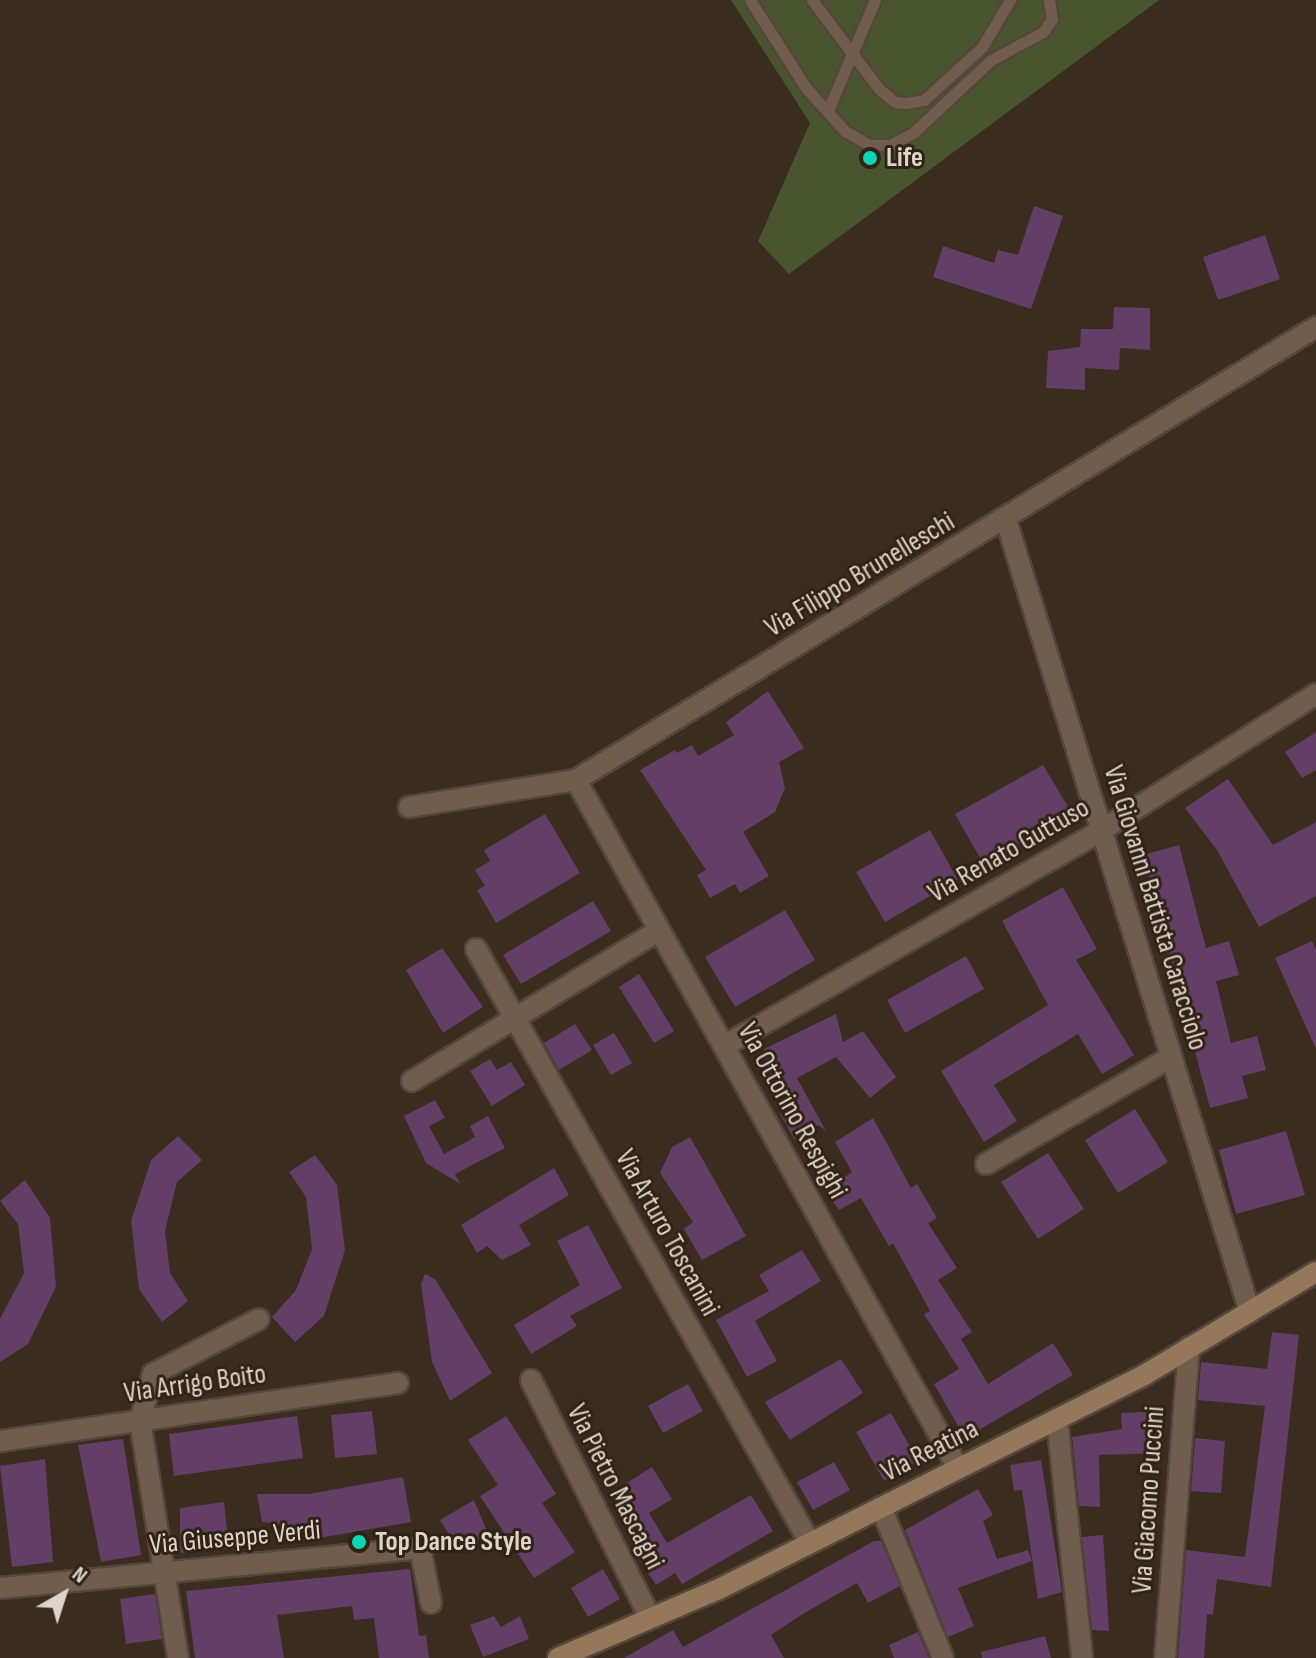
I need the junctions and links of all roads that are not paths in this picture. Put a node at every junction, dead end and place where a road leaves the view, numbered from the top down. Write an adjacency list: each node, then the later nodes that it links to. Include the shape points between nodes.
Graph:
1 (750, 0): 7 (lane, via 806,88)
2 (812, 0): 6 (lane)
3 (1010, 0): 6 (lane, via 982,47 924,100 895,102)
4 (1049, 0): 7 (lane, via 1052,19 1043,32 991,60 914,132 890,145 869,145 845,131)
5 (870, 3): 6 (lane)
6 (851, 56): 7 (lane)
7 (828, 110)
8 (1316, 327): 9 (street, Via Filippo Brunelleschi)
9 (1006, 520): 11 (street, Via Filippo Brunelleschi); 13 (street, Via Giovanni Battista Caracciolo)
10 (1316, 694): 13 (street, Via Renato Guttuso)
11 (576, 780): 12 (street, Via Filippo Brunelleschi); 14 (street, Via Ottorino Respighi)
12 (409, 807)
13 (1102, 830): 17 (street, Via Renato Guttuso); 18 (street, Via Giovanni Battista Caracciolo)
14 (659, 930): 16 (street); 17 (street, Via Ottorino Respighi)
15 (476, 949): 16 (street, Via Arturo Toscanini)
16 (515, 1018): 19 (street); 32 (street, Via Arturo Toscanini)
17 (724, 1046): 30 (street, Via Ottorino Respighi)
18 (1171, 1057): 20 (street); 22 (street, Via Giovanni Battista Caracciolo)
19 (412, 1081)
20 (986, 1164)
21 (1316, 1272): 22 (street, Via Reatina)
22 (1250, 1312): 24 (street, Via Reatina)
23 (259, 1319): 28 (street, via 153,1374)
24 (1189, 1347): 27 (street, Via Reatina); 41 (street, Via Giacomo Puccini)
25 (531, 1380): 36 (street, Via Pietro Mascagni)
26 (398, 1383): 28 (street, Via Arrigo Boito)
27 (1057, 1419): 30 (street, Via Reatina); 40 (street)
28 (140, 1421): 29 (street, Via Arrigo Boito); 33 (street)
29 (0, 1441)
30 (958, 1468): 31 (street, Via Reatina)
31 (881, 1507): 32 (street, Via Reatina); 39 (street)
32 (810, 1543): 36 (street, Via Reatina)
33 (166, 1572): 34 (street, Via Giuseppe Verdi); 35 (street, Via Giuseppe Verdi, via 420,1548); 37 (street)
34 (0, 1588)
35 (431, 1603)
36 (650, 1618): 38 (street, Via Reatina)
37 (178, 1658)
38 (558, 1658)
39 (943, 1658)
40 (1082, 1658)
41 (1165, 1658)

